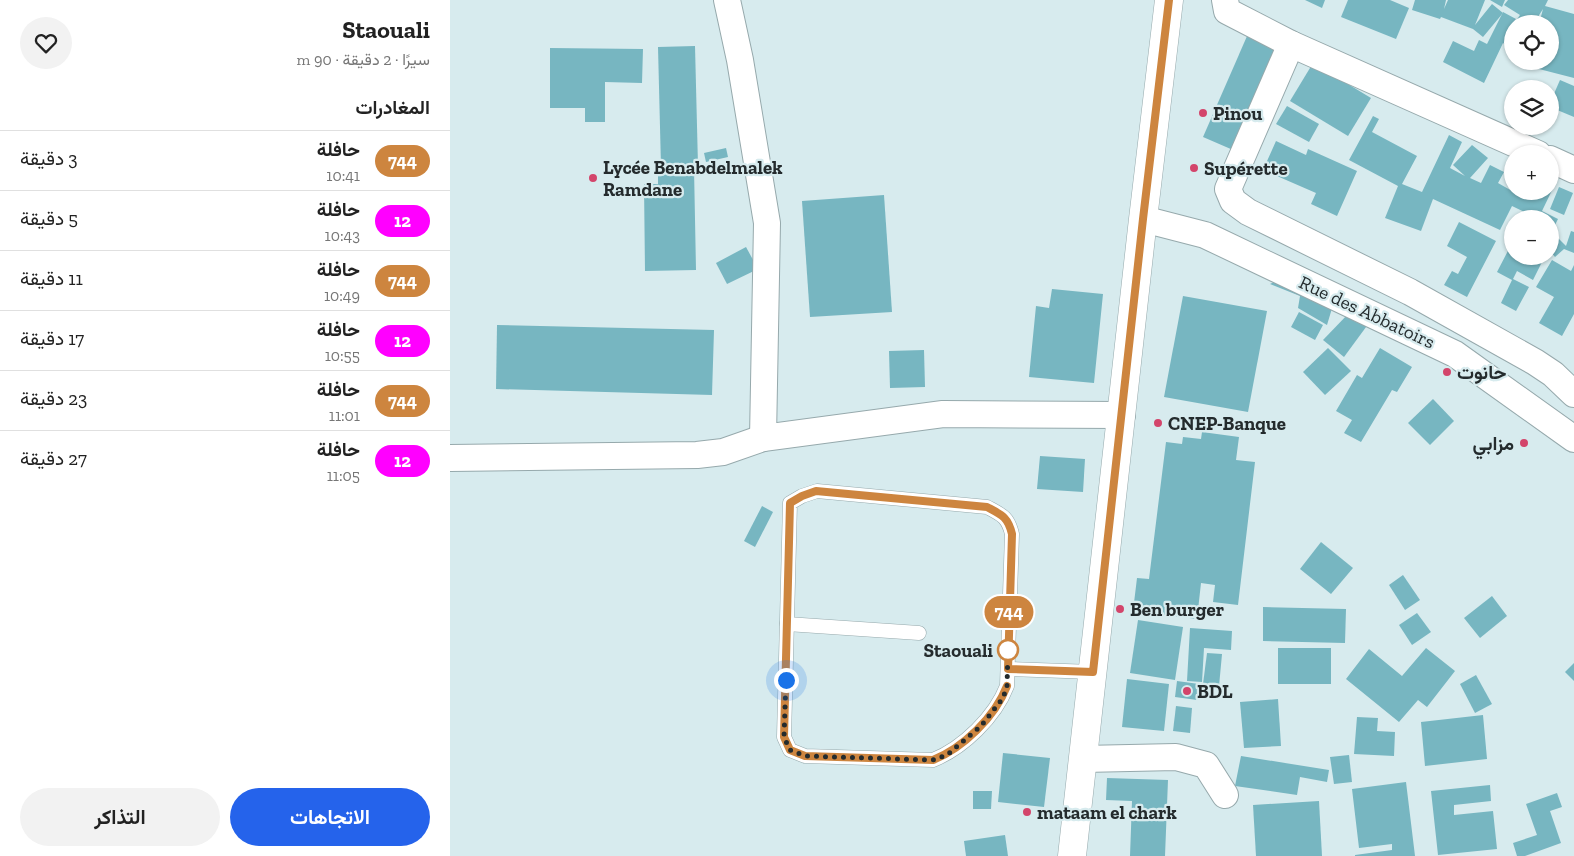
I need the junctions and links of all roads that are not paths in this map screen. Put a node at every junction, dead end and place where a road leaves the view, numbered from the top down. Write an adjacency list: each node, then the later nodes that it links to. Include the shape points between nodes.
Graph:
1 (727, 0): 11 (street, via 767,222)
2 (1169, 0): 8 (highway)
3 (1225, 0): 4 (street, via 1227,11)
4 (1291, 44): 5 (street); 9 (street, via 1228,189 1233,201 1248,212 1410,292 1535,362)
5 (1518, 145)
6 (1559, 163): 7 (street)
7 (1574, 170)
8 (1143, 219): 10 (highway); 12 (street, Rue des Abbatoirs, via 1205,235 1455,354)
9 (1574, 394)
10 (1122, 415): 11 (street, via 943,414); 17 (highway)
11 (762, 438): 13 (street, via 723,452 697,454)
12 (1574, 439)
13 (450, 458)
14 (787, 624): 15 (lane); 16 (lane, via 784,737 790,750 805,756 933,760 947,755 981,726 1003,698); 16 (lane, via 790,503 816,491 987,507 1004,516 1012,534)
15 (919, 633)
16 (1008, 669): 17 (lane)
17 (1093, 672): 18 (highway)
18 (1083, 759): 19 (street, via 1176,757 1206,764); 20 (highway)
19 (1225, 795)
20 (1072, 856)

